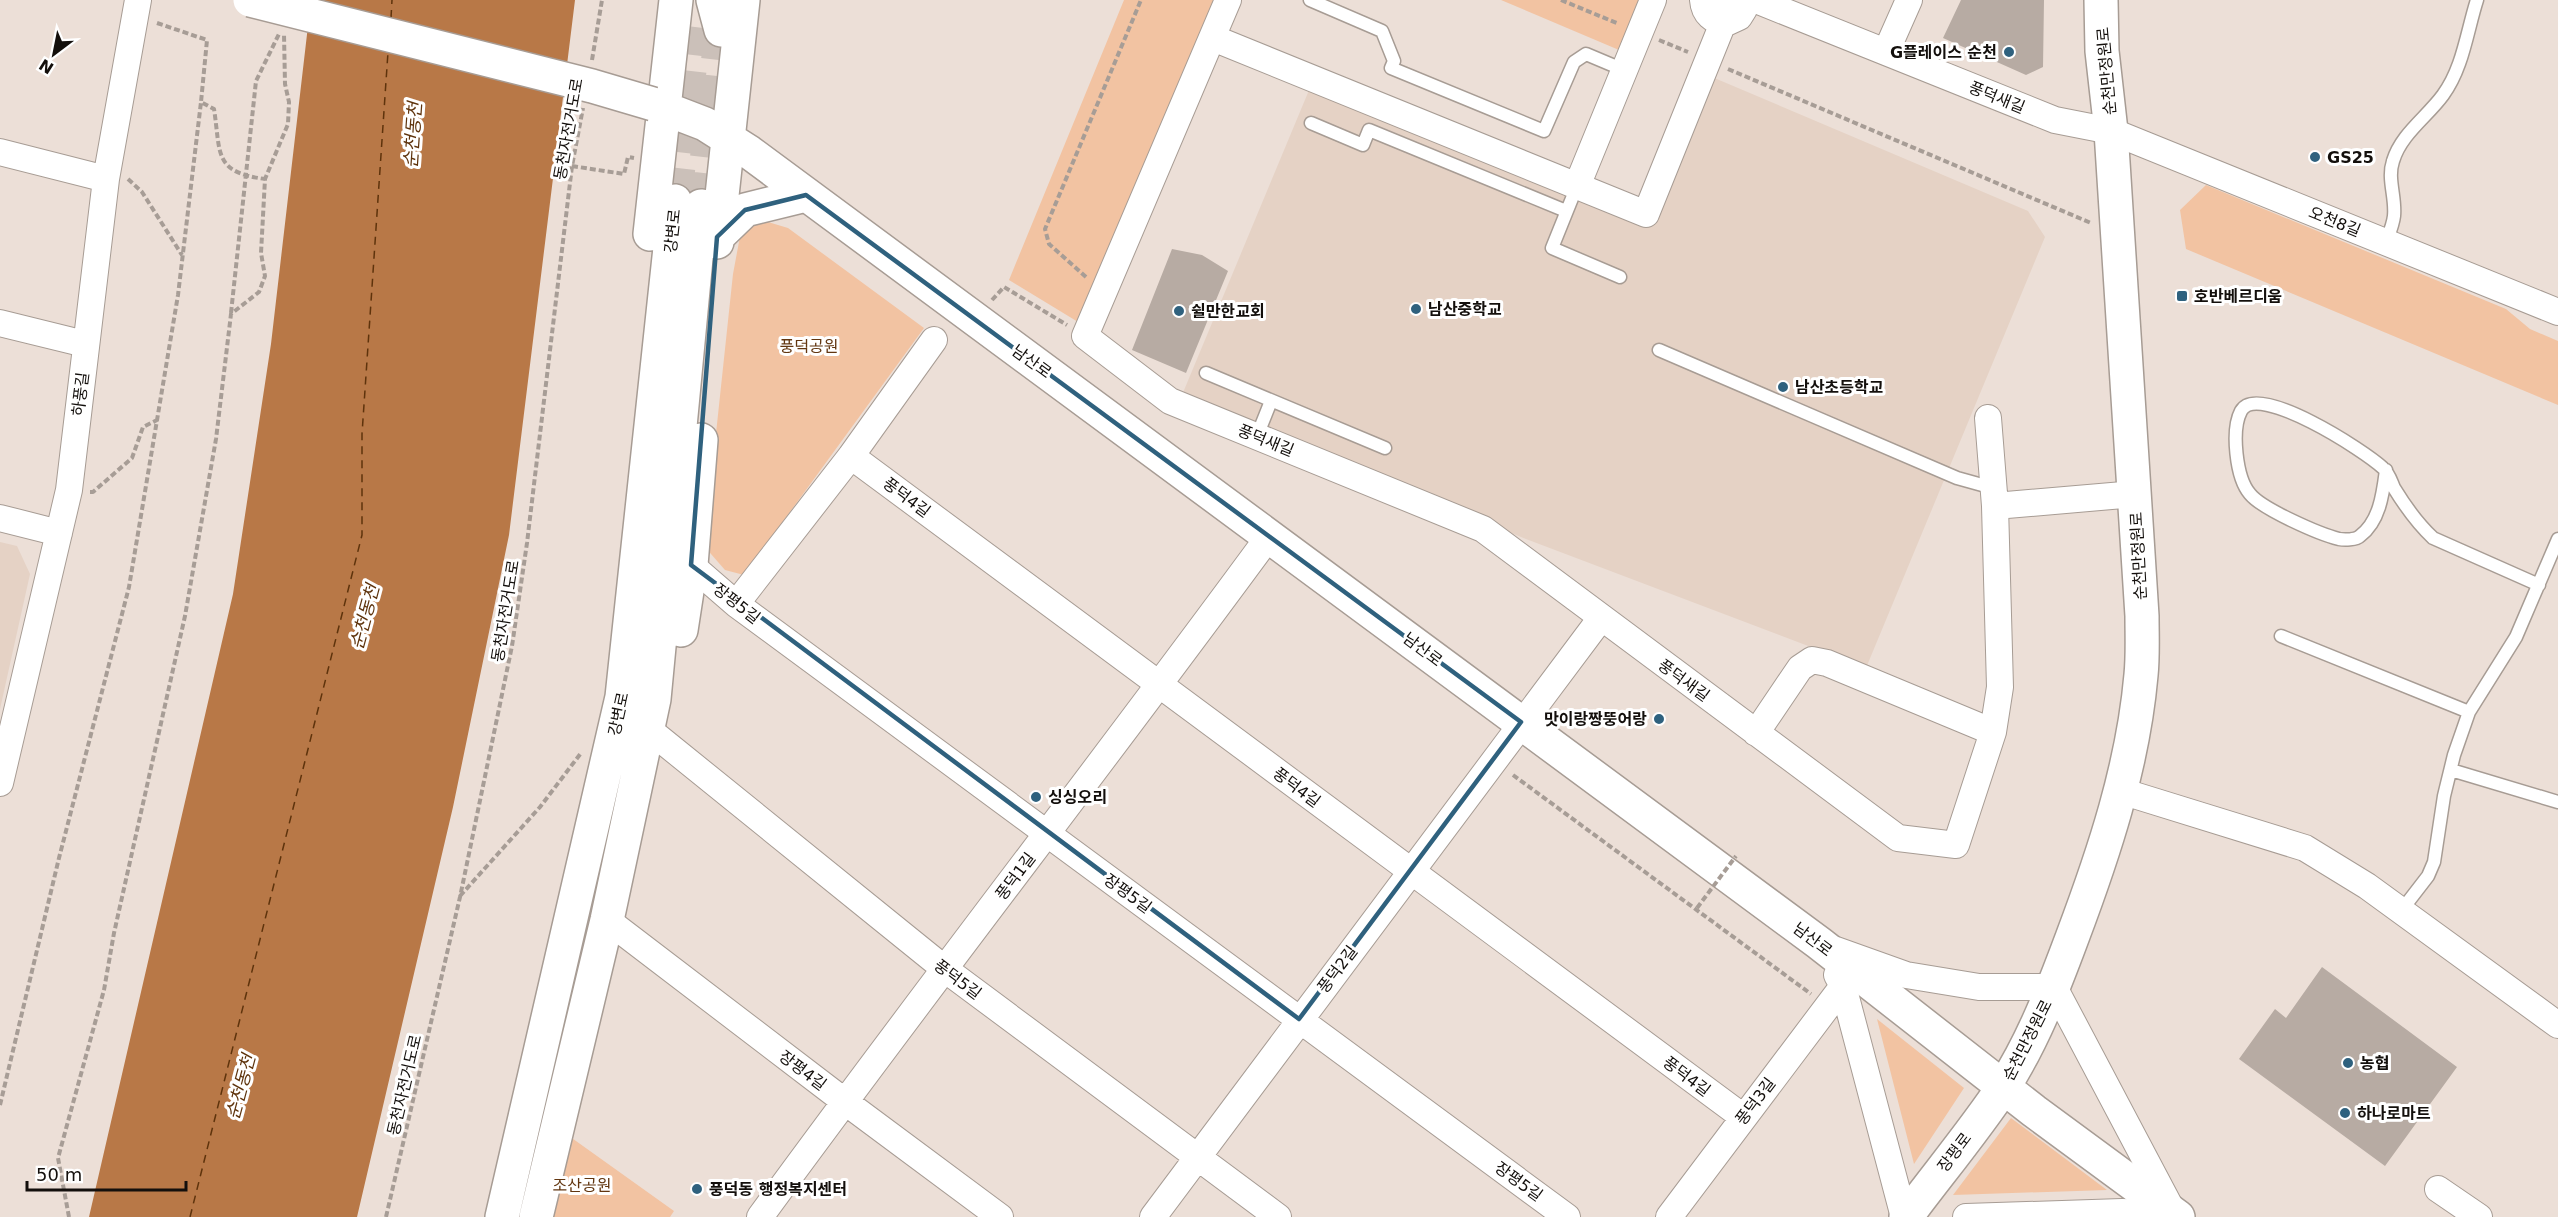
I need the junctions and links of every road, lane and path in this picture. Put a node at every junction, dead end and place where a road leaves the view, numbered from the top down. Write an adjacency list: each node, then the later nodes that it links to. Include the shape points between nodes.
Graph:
1 (250, 0): 24 (main road, 남산로, bridge)
2 (603, 0): 20 (path, 동천자전거도로)
3 (676, 0): 24 (main road)
4 (743, 0): 27 (main road)
5 (1141, 0): 43 (path, via 1045,229 1049,244)
6 (1228, 0): 17 (street)
7 (1310, 0): 21 (lane, via 1382,31 1394,61 1391,68 1544,131 1574,62 1586,54)
8 (1561, 0): 16 (path)
9 (1653, 0): 16 (street)
10 (1756, 0): 18 (street, 풍덕새길)
11 (1909, 0): 18 (street)
12 (2101, 0): 26 (main road, 순천만정원로)
13 (2477, 0): 40 (lane, via 2452,79 2443,96 2397,150 2392,163 2394,217)
14 (1721, 5): 19 (street)
15 (137, 8): 23 (path, via 207,40); 31 (street, 하풍길)
16 (1640, 32): 19 (path); 21 (street)
17 (1213, 38): 34 (street); 43 (street)
18 (1886, 52): 26 (street, 풍덕새길, via 2055,120)
19 (1708, 61): 34 (street, via 1646,214); 38 (path)
20 (590, 66)
21 (1624, 70): 34 (street)
22 (584, 100): 30 (path, 동천자전거도로)
23 (201, 102): 32 (path, via 214,109 221,156 228,168); 41 (path)
24 (659, 106): 27 (main road, 남산로, via 705,124); 74 (main road, via 610,616)
25 (1311, 123): 37 (lane, via 1363,145 1369,130)
26 (2111, 131): 38 (main road, 순천만정원로); 40 (street, 오천8길)
27 (727, 138): 35 (main road, 남산로); 39 (main road)
28 (0, 152): 31 (street)
29 (628, 157): 30 (path, via 624,174)
30 (572, 166): 88 (path, 동천자전거도로, via 521,592 499,718)
31 (108, 171): 41 (path, via 142,192); 50 (street, 하풍길)
32 (247, 177): 33 (path); 33 (path, via 256,81 284,25 288,124); 46 (path)
33 (265, 179): 46 (path, via 261,253 265,276 259,292)
34 (1576, 186): 37 (lane)
35 (806, 195): 39 (main road, via 746,210); 65 (main road, 남산로)
36 (688, 203): 74 (main road, 강변로)
37 (1566, 211): 42 (lane, via 1552,248)
38 (2118, 234): 61 (main road, 순천만정원로)
39 (717, 237): 68 (main road)
40 (2386, 242): 45 (street, 오천8길)
41 (182, 255): 55 (path)
42 (1620, 277)
43 (1104, 293): 48 (street)
44 (987, 296): 48 (path, via 993,301 1004,287)
45 (2558, 312)
46 (231, 314): 107 (path, via 216,439 185,616 104,990 58,1158)
47 (0, 323): 50 (street)
48 (1085, 336): 56 (street, 풍덕새길, via 1170,400)
49 (934, 340): 58 (street)
50 (86, 344): 60 (street, 하풍길)
51 (1659, 350): 62 (lane)
52 (1206, 374): 53 (lane)
53 (1271, 401): 56 (lane); 57 (lane)
54 (1988, 418): 62 (street, 풍덕새길)
55 (158, 419): 60 (path, via 143,427 132,458 93,492); 101 (path, via 129,587)
56 (1257, 436): 71 (street, 풍덕새길, via 1484,529)
57 (1385, 448)
58 (851, 456): 70 (street); 73 (street, 풍덕4길)
59 (2386, 470): 59 (lane, via 2363,451 2311,421 2261,402 2243,407 2237,418 2235,442 2248,493 2282,516 2340,540 2358,538 2368,529 2382,498); 69 (lane, via 2419,525 2433,538)
60 (69, 490): 64 (street, 하풍길)
61 (2135, 494): 62 (street); 83 (main road, 순천만정원로, via 2142,674)
62 (1994, 497): 77 (street, 풍덕새길, via 2000,687)
63 (0, 518): 64 (street)
64 (59, 533): 82 (street, 하풍길)
65 (1270, 535): 73 (street, 풍덕1길); 76 (main road, 남산로)
66 (2558, 538): 67 (lane)
67 (2554, 558): 69 (lane)
68 (691, 565): 70 (street, 장평5길); 74 (main road, via 681,634)
69 (2539, 585): 75 (lane, via 2516,637)
70 (736, 604): 85 (street, 장평5길)
71 (1600, 618): 76 (street, 풍덕2길); 78 (street, 풍덕새길)
72 (2281, 636): 75 (lane)
73 (1160, 685): 85 (street, 풍덕1길); 87 (street, 풍덕4길)
74 (642, 708): 91 (main road, 강변로); 93 (street, 풍덕5길); 109 (main road, 강변로)
75 (2469, 712): 81 (lane)
76 (1521, 722): 80 (street, 풍덕2길); 92 (main road, 남산로)
77 (1993, 732): 78 (street, via 1812,660 1800,668); 78 (street, 풍덕새길, via 1956,844 1898,838)
78 (1756, 733)
79 (581, 752): 88 (path, via 540,807)
80 (1492, 760): 87 (street, 풍덕2길); 89 (path)
81 (2451, 770): 84 (lane); 90 (lane, via 2434,862)
82 (0, 783)
83 (2121, 791): 90 (street, via 2306,848); 95 (main road, 순천만정원로, via 2094,881)
84 (2558, 802)
85 (1047, 833): 93 (street, 풍덕1길); 97 (street, 장평5길)
86 (1736, 856): 89 (path, bridge)
87 (1410, 870): 97 (street, 풍덕2길); 102 (street, 풍덕4길)
88 (460, 897): 108 (path, 동천자전거도로)
89 (1697, 908): 96 (path)
90 (2401, 911): 98 (street)
91 (607, 920): 100 (street, 장평4길); 110 (main road, 강변로)
92 (1819, 943): 94 (street); 95 (street, via 1906,975 1979,987); 99 (main road, 남산로)
93 (946, 970): 100 (street, 풍덕1길); 103 (street, 풍덕5길)
94 (1843, 986): 96 (street, 풍덕3길); 117 (street)
95 (2054, 987): 99 (main road, 순천만정원로); 106 (street)
96 (1827, 1006): 102 (street, 풍덕3길)
97 (1299, 1019): 103 (street, 풍덕2길); 115 (street, 장평5길)
98 (2558, 1025)
99 (2003, 1087): 106 (main road, 남산로); 117 (main road, 장평로)
100 (844, 1101): 111 (street, 풍덕1길); 112 (street, 장평4길)
101 (0, 1105)
102 (1743, 1117): 116 (street, 풍덕3길)
103 (1197, 1158): 113 (street, 풍덕2길); 114 (street, 풍덕5길)
104 (2438, 1189): 119 (street)
105 (2121, 1215): 106 (street); 118 (street)
106 (2176, 1215)
107 (69, 1217)
108 (386, 1217)
109 (502, 1217)
110 (536, 1217)
111 (760, 1217)
112 (1000, 1217)
113 (1153, 1217)
114 (1278, 1217)
115 (1567, 1217)
116 (1669, 1217)
117 (1905, 1217)
118 (1966, 1217)
119 (2479, 1217)

